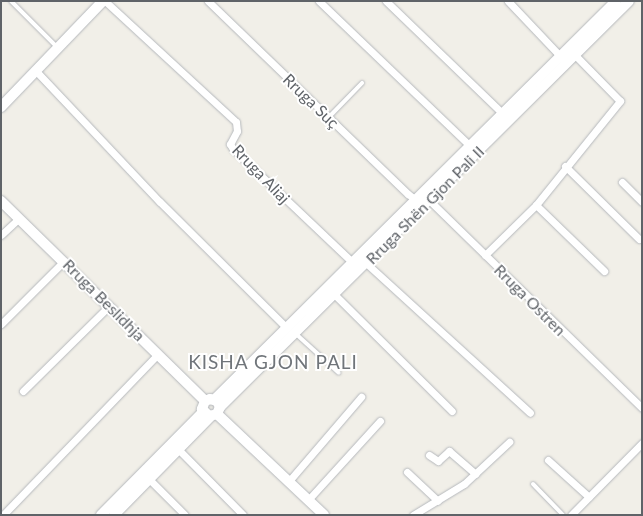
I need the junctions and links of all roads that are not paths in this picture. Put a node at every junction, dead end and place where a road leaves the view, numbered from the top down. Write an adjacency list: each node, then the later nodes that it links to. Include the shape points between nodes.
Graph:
1 (11, 1): 9 (lane)
2 (104, 1): 9 (street); 30 (street, Rruga Aliaj, via 236,122 237,131 230,144 233,149)
3 (208, 1): 16 (street, Rruga Suç)
4 (319, 1): 17 (street)
5 (386, 1): 15 (street)
6 (508, 1): 11 (street)
7 (629, 1): 10 (street, Rruga Shën Gjon Pali II)
8 (612, 3): 11 (street, Rruga Shën Gjon Pali II)
9 (58, 48): 12 (street)
10 (575, 55): 18 (street, via 620,101); 21 (street, Rruga Shën Gjon Pali II)
11 (560, 56): 15 (street, Rruga Shën Gjon Pali II)
12 (36, 71): 14 (street); 36 (street, via 160,202)
13 (362, 83): 16 (lane)
14 (1, 107)
15 (502, 114): 17 (street, Rruga Shën Gjon Pali II)
16 (328, 118): 20 (street, Rruga Suç)
17 (470, 146): 20 (street, Rruga Shën Gjon Pali II)
18 (565, 166): 24 (street); 27 (street)
19 (622, 182): 23 (street)
20 (416, 200): 21 (street); 30 (street, Rruga Shën Gjon Pali II)
21 (430, 200): 28 (street, Rruga Ostren); 31 (street, Rruga Shën Gjon Pali II)
22 (1, 201): 25 (street, Rruga Beslidhja)
23 (642, 202)
24 (536, 205): 28 (street); 32 (street)
25 (19, 218): 26 (street); 29 (street, Rruga Beslidhja)
26 (1, 235)
27 (640, 239)
28 (485, 255): 43 (street, Rruga Ostren)
29 (64, 261): 34 (street, Rruga Beslidhja); 35 (street)
30 (352, 262): 36 (street, Rruga Shën Gjon Pali II)
31 (366, 263): 33 (street, Rruga Shën Gjon Pali II); 45 (street)
32 (604, 270)
33 (334, 294): 37 (street, Rruga Shën Gjon Pali II); 44 (street)
34 (109, 306): 38 (street, Rruga Beslidhja); 40 (street)
35 (1, 324)
36 (286, 327): 42 (street, Rruga Shën Gjon Pali II)
37 (295, 333): 39 (lane); 42 (street, Rruga Shën Gjon Pali II)
38 (158, 354): 42 (street, Rruga Beslidhja); 61 (street)
39 (339, 373)
40 (23, 391)
41 (361, 397): 55 (street)
42 (212, 408): 49 (street, Rruga Shën Gjon Pali II); 55 (street, Rruga Beslidhja); 62 (street, Rruga Shën Gjon Pali II)
43 (642, 408)
44 (452, 411)
45 (530, 413)
46 (380, 421): 58 (street)
47 (508, 442): 53 (street)
48 (642, 443): 57 (street)
49 (179, 450): 54 (street, Rruga Shën Gjon Pali II); 64 (street)
50 (429, 455): 53 (street, via 438,461 449,451)
51 (548, 460): 57 (street)
52 (407, 472): 59 (street)
53 (475, 474): 59 (street)
54 (150, 480): 60 (street, Rruga Shën Gjon Pali II); 63 (street)
55 (289, 481): 58 (street, Rruga Beslidhja)
56 (533, 484): 67 (lane)
57 (589, 498): 68 (street)
58 (308, 500): 65 (street, Rruga Beslidhja)
59 (438, 501): 66 (street)
60 (119, 513)
61 (3, 515)
62 (101, 515)
63 (185, 515)
64 (243, 515)
65 (324, 515)
66 (413, 515)
67 (563, 515)
68 (571, 515)

